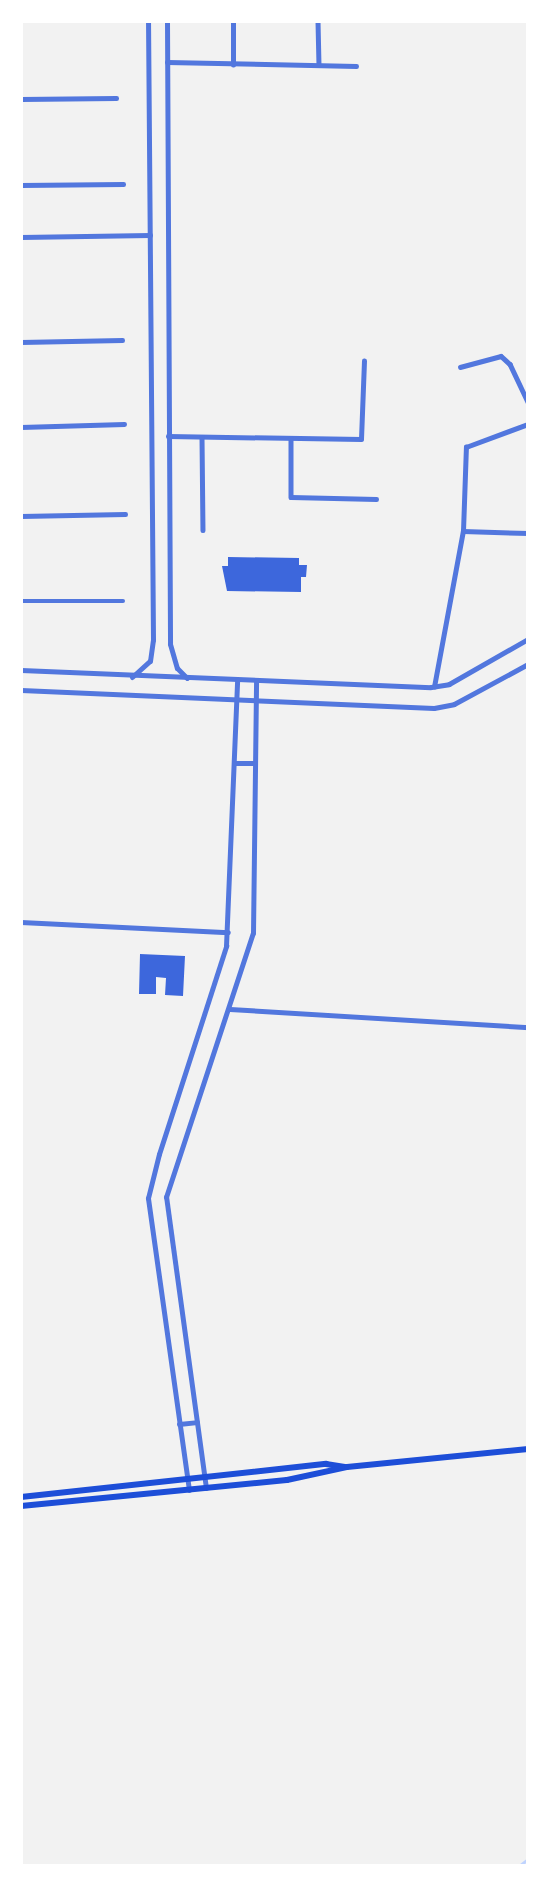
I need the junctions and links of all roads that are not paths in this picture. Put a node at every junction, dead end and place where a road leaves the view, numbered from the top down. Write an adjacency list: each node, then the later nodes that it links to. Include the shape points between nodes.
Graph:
1 (148, 21): 13 (street)
2 (167, 21): 5 (street)
3 (233, 21): 6 (street)
4 (318, 21): 7 (street)
5 (167, 62): 6 (street); 16 (street)
6 (233, 65): 7 (street)
7 (319, 65): 8 (street)
8 (356, 66)
9 (116, 98): 10 (street)
10 (21, 99)
11 (123, 184): 12 (street)
12 (21, 185)
13 (151, 235): 14 (street); 15 (street)
14 (21, 237)
15 (151, 323): 16 (street); 39 (street, via 153,640 150,661)
16 (168, 324): 25 (street)
17 (122, 340): 18 (street)
18 (21, 342)
19 (364, 360): 27 (street, via 361,439)
20 (460, 367): 21 (street, via 501,356 510,364)
21 (528, 402)
22 (528, 424): 32 (street, via 466,447)
23 (124, 425): 24 (street)
24 (21, 427)
25 (168, 436): 26 (street); 40 (street, via 170,644 177,668)
26 (202, 437): 27 (street); 31 (street)
27 (290, 438): 28 (street, via 292,497)
28 (376, 499)
29 (125, 514): 30 (street)
30 (21, 516)
31 (203, 530)
32 (463, 531): 33 (street); 43 (street)
33 (528, 533)
34 (21, 601): 35 (street)
35 (123, 601)
36 (528, 639): 43 (street, via 449,684)
37 (528, 664): 46 (street, via 454,704 434,708)
38 (21, 670): 39 (street)
39 (132, 677): 40 (street)
40 (187, 678): 41 (street)
41 (237, 680): 42 (street); 45 (street)
42 (256, 681): 43 (street); 46 (street)
43 (434, 687)
44 (21, 690): 45 (street)
45 (237, 699): 46 (street); 47 (street)
46 (256, 700): 48 (street)
47 (235, 763): 48 (street); 50 (street)
48 (255, 763): 51 (street, via 253,933)
49 (21, 922): 50 (street)
50 (228, 932): 54 (street, via 148,1198)
51 (230, 1009): 52 (street); 53 (street, via 166,1196)
52 (528, 1027)
53 (197, 1422): 54 (street); 57 (street)
54 (178, 1424): 58 (street)
55 (528, 1449): 56 (main road)
56 (347, 1467): 57 (main road, via 326,1464); 59 (main road, via 327,1474)
57 (205, 1479): 58 (main road); 59 (street)
58 (188, 1481): 60 (street); 61 (main road)
59 (206, 1488): 60 (main road)
60 (189, 1490): 62 (main road)
61 (21, 1497)
62 (21, 1506)

